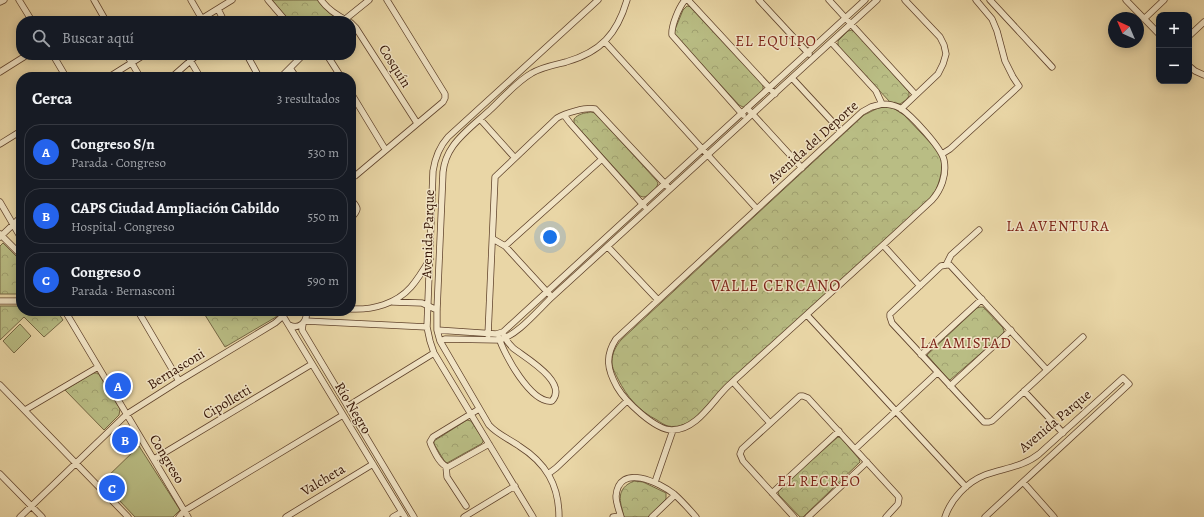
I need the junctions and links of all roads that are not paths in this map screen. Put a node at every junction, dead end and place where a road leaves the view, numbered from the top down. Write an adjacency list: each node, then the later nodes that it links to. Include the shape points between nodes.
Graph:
1 (4, 0): 22 (street)
2 (19, 0): 25 (street)
3 (94, 0): 26 (street)
4 (190, 0): 27 (street)
5 (232, 0): 23 (street)
6 (268, 0): 30 (street)
7 (321, 0): 31 (street)
8 (369, 0): 32 (street)
9 (387, 0): 80 (street, via 445,94 443,102)
10 (598, 0): 104 (street, via 442,144 434,161)
11 (627, 0): 40 (street, Avenida Parque, via 618,24)
12 (686, 0): 68 (street); 75 (street, via 678,11 671,30 672,35)
13 (759, 0): 42 (street)
14 (829, 0): 33 (street)
15 (865, 0): 33 (street)
16 (877, 0): 36 (street)
17 (905, 0): 70 (street, via 940,37 945,49 941,70)
18 (976, 0): 86 (street, via 992,19 1005,61 1019,86)
19 (990, 0): 53 (street)
20 (1126, 0): 24 (street)
21 (1164, 0): 34 (street)
22 (0, 2)
23 (218, 9): 28 (street); 29 (street)
24 (1137, 12)
25 (29, 16)
26 (103, 16)
27 (198, 16)
28 (207, 16)
29 (222, 16)
30 (282, 16)
31 (338, 16)
32 (350, 16)
33 (845, 18): 36 (street); 42 (street)
34 (1144, 19): 38 (street)
35 (1204, 22): 39 (street)
36 (851, 24): 41 (street); 70 (street)
37 (356, 28): 80 (street, Cosquín)
38 (1156, 31)
39 (1192, 33)
40 (605, 42): 78 (street, Avenida Parque, via 577,59 532,73); 85 (street)
41 (831, 42): 43 (street); 72 (street, via 876,91)
42 (807, 53): 43 (street); 68 (street)
43 (813, 58): 67 (street)
44 (20, 60): 56 (street)
45 (56, 60): 57 (street)
46 (130, 60): 52 (street)
47 (136, 60): 52 (street)
48 (250, 60): 62 (street)
49 (298, 60): 54 (street)
50 (329, 60): 65 (street)
51 (190, 61): 60 (street); 61 (street)
52 (132, 63): 58 (street); 59 (street)
53 (1052, 67)
54 (290, 68): 63 (street); 64 (street)
55 (1192, 68): 66 (street)
56 (0, 72)
57 (63, 72)
58 (117, 72)
59 (137, 72)
60 (178, 72)
61 (197, 72)
62 (256, 72)
63 (286, 72)
64 (293, 72)
65 (338, 72)
66 (1204, 75)
67 (792, 78): 69 (street); 81 (street)
68 (769, 88): 69 (street); 73 (street)
69 (775, 94): 76 (street)
70 (915, 94): 74 (street)
71 (356, 101): 84 (street)
72 (882, 104): 74 (street); 81 (street, Avenida del Deporte, via 866,110)
73 (747, 108): 75 (street); 76 (street)
74 (901, 109): 86 (street)
75 (742, 113): 79 (street); 85 (street)
76 (753, 114): 79 (street); 90 (street)
77 (564, 115): 88 (street, via 557,118); 89 (street); 92 (street, via 590,108 598,111)
78 (480, 119): 88 (street); 105 (street, Avenida Parque, via 453,146 444,165)
79 (747, 119): 87 (street)
80 (417, 123): 84 (street)
81 (841, 131): 90 (street, Avenida del Deporte)
82 (16, 134): 83 (street)
83 (0, 144)
84 (385, 149): 91 (street)
85 (703, 149): 87 (street); 92 (street)
86 (942, 154): 106 (street, via 945,170 937,194)
87 (708, 155): 93 (street); 96 (street)
88 (515, 158): 103 (street, via 495,178)
89 (602, 158): 95 (street); 107 (street)
90 (802, 168): 96 (street, Avenida del Deporte)
91 (356, 175)
92 (665, 184): 93 (street); 95 (street)
93 (670, 190): 97 (street)
94 (0, 202): 99 (street)
95 (643, 204): 97 (street); 113 (street)
96 (757, 209): 116 (street, Avenida del Deporte)
97 (648, 210): 108 (street)
98 (16, 221): 99 (street)
99 (13, 224): 100 (street); 102 (street)
100 (16, 229)
101 (978, 230): 111 (street, via 951,255)
102 (1, 235): 109 (street)
103 (493, 239): 107 (street); 134 (street)
104 (430, 245): 105 (street); 110 (street)
105 (440, 245): 122 (street, Avenida Parque)
106 (884, 245): 112 (street); 123 (street)
107 (505, 246): 113 (street)
108 (608, 247): 114 (street); 116 (street)
109 (16, 250)
110 (430, 259): 119 (street, via 410,288); 120 (street)
111 (946, 265): 112 (street, via 941,266); 115 (street, via 952,267)
112 (920, 286): 142 (street, via 892,311 890,317 892,323)
113 (546, 292): 114 (street); 135 (street)
114 (552, 297): 137 (street)
115 (982, 299): 133 (street); 142 (street)
116 (658, 300): 152 (street, Avenida del Deporte, via 616,339 608,355 618,390)
117 (0, 301): 118 (street)
118 (16, 301)
119 (388, 303): 120 (street, via 414,302); 121 (street, via 370,309)
120 (428, 305): 122 (street); 131 (street)
121 (356, 309)
122 (437, 310): 132 (street, Avenida Parque)
123 (807, 315): 148 (street); 156 (street)
124 (68, 316): 144 (street, Congreso)
125 (141, 316): 147 (street)
126 (280, 316): 147 (street, Bernasconi, via 275,323)
127 (284, 316): 130 (street, Río Negro)
128 (306, 316): 129 (street)
129 (304, 322): 130 (street, via 293,327); 131 (street); 153 (street, Río Negro, via 302,330)
130 (289, 325): 143 (street, Río Negro)
131 (427, 327): 141 (street)
132 (437, 330): 134 (street); 140 (street, Avenida Parque)
133 (1011, 330): 145 (street); 150 (street)
134 (488, 333): 135 (street); 138 (street)
135 (500, 333): 137 (street); 139 (street)
136 (1083, 337): 145 (street)
137 (506, 338): 139 (street); 139 (street, via 514,349 541,368 549,377 555,389 552,400 543,400 526,387)
138 (488, 340): 139 (street); 140 (street)
139 (499, 340)
140 (440, 341): 154 (street, Avenida Parque)
141 (434, 353): 153 (street); 158 (street)
142 (921, 355): 146 (street)
143 (312, 364): 159 (street, Río Negro); 166 (street, Cipolletti)
144 (98, 367): 155 (street); 157 (street, Congreso)
145 (1047, 370): 151 (street)
146 (937, 373): 150 (street); 156 (street)
147 (179, 381): 157 (street, Bernasconi)
148 (733, 382): 160 (street); 161 (street, via 696,420 685,427)
149 (0, 385): 155 (street)
150 (950, 386): 151 (street, via 981,421 986,423 992,421)
151 (1024, 391): 163 (street)
152 (627, 401): 161 (street, Avenida del Deporte, via 655,423); 174 (street)
153 (348, 406): 192 (street, Río Negro)
154 (479, 409): 158 (street); 174 (street, Avenida Parque, via 492,428 530,453)
155 (24, 410): 169 (street)
156 (896, 411): 165 (street); 178 (street)
157 (126, 414): 166 (street, Congreso); 169 (street, Bernasconi)
158 (471, 414): 164 (street); 171 (street, via 431,439 431,445)
159 (343, 416): 170 (street, Río Negro); 183 (street)
160 (770, 423): 162 (street, via 797,398 803,396 808,398); 179 (street, via 742,449 740,454 742,460)
161 (673, 430): 175 (street)
162 (839, 431): 165 (street); 179 (street)
163 (1063, 433): 167 (street, Avenida Parque); 172 (street, Avenida Parque, via 1123,378 1129,384)
164 (489, 444): 171 (street); 177 (street)
165 (855, 449): 168 (street)
166 (154, 460): 183 (street, Congreso)
167 (1032, 460): 172 (street); 178 (street, Avenida Parque, via 980,477)
168 (867, 462): 200 (street); 201 (street, via 899,498 898,504)
169 (76, 463): 181 (street, Bernasconi); 188 (street)
170 (373, 464): 184 (street, Río Negro); 190 (street, Valcheta)
171 (446, 467): 182 (street, via 447,477)
172 (1039, 468): 176 (street, Avenida Parque)
173 (0, 474): 181 (street)
174 (548, 474): 195 (street, Avenida Parque, via 558,496)
175 (655, 482): 180 (street); 185 (street, via 634,478 622,482 616,495)
176 (1023, 482): 203 (street, Avenida Parque); 204 (street)
177 (515, 486): 193 (street); 194 (street)
178 (966, 487): 202 (street, Avenida Parque, via 952,502)
179 (772, 493): 199 (street)
180 (675, 495): 197 (street); 198 (street)
181 (31, 506): 186 (street, Bernasconi); 187 (street)
182 (466, 506)
183 (186, 514): 189 (street)
184 (403, 514): 191 (street)
185 (620, 516): 196 (street)
186 (20, 517)
187 (42, 517)
188 (128, 517)
189 (178, 517)
190 (286, 517)
191 (393, 517)
192 (414, 517)
193 (464, 517)
194 (533, 517)
195 (559, 517)
196 (613, 517)
197 (652, 517)
198 (696, 517)
199 (794, 517)
200 (808, 517)
201 (886, 517)
202 (945, 517)
203 (985, 517)
204 (1054, 517)

